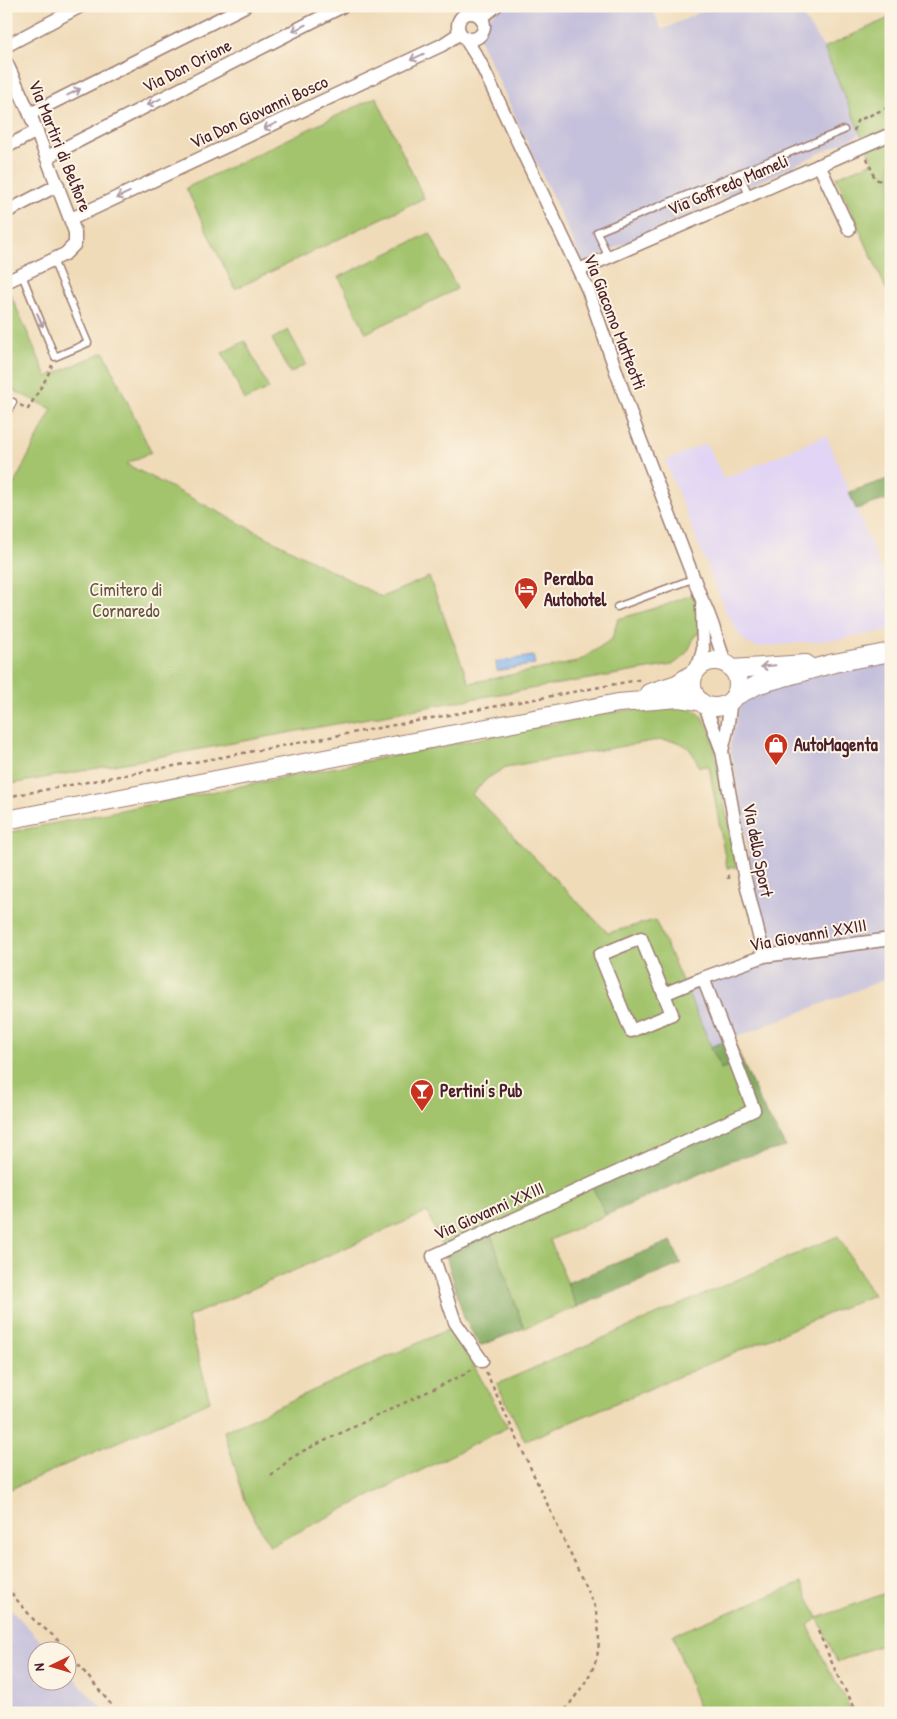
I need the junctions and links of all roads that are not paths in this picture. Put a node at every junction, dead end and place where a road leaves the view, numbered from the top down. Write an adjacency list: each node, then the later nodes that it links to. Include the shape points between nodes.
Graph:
1 (81, 6): 9 (street)
2 (245, 6): 12 (street, one-way to 2)
3 (342, 6): 17 (street, Via Don Orione, one-way to 17)
4 (496, 6): 6 (street)
5 (461, 12): 6 (street); 7 (street, via 458,25)
6 (476, 13): 8 (street, via 484,24)
7 (462, 35): 8 (street, via 474,39); 11 (street, Via Giacomo Matteotti); 23 (street, Via Don Giovanni Bosco, one-way to 23)
8 (481, 35): 11 (street, Via Giacomo Matteotti)
9 (6, 46)
10 (6, 62): 12 (street, Via Martiri di Belfiore)
11 (480, 62): 27 (street, Via Giacomo Matteotti)
12 (30, 114): 14 (street, Via Martiri di Belfiore)
13 (844, 130): 19 (lane)
14 (37, 131): 16 (street); 17 (street, Via Martiri di Belfiore)
15 (891, 134): 18 (street, Via Goffredo Mameli, via 858,143)
16 (6, 147)
17 (47, 157): 20 (street, Via Martiri di Belfiore)
18 (819, 165): 21 (street, Via Goffredo Mameli); 24 (street)
19 (739, 173): 21 (lane); 25 (lane, via 597,232)
20 (58, 185): 22 (street); 23 (street, Via Martiri di Belfiore)
21 (749, 195): 25 (street, Via Goffredo Mameli)
22 (6, 212)
23 (71, 220): 26 (street, Via Martiri di Belfiore, via 75,244)
24 (849, 229)
25 (608, 256): 27 (street, Via Goffredo Mameli)
26 (53, 260): 28 (street); 28 (lane, one-way to 26, via 55,357 88,342)
27 (579, 270): 32 (street, Via Giacomo Matteotti)
28 (22, 274): 29 (street)
29 (6, 282)
30 (12, 402): 31 (lane)
31 (6, 414)
32 (695, 578): 33 (street, Via Giacomo Matteotti); 34 (lane)
33 (702, 600): 37 (street, Via Giacomo Matteotti); 38 (street, Via Giacomo Matteotti, via 703,650)
34 (617, 606)
35 (891, 652): 36 (street)
36 (834, 663): 37 (street, one-way to 37); 39 (street, via 759,684)
37 (729, 666): 38 (street, via 712,661); 39 (street, via 738,682)
38 (696, 670): 40 (street, via 669,687); 41 (street, via 692,688)
39 (733, 699): 41 (street, via 719,707); 42 (street, Via dello Sport)
40 (618, 703): 41 (street, via 672,698); 43 (street)
41 (702, 703): 42 (street, Via dello Sport)
42 (722, 750): 45 (street, Via dello Sport, via 744,875)
43 (6, 820)
44 (891, 939): 45 (street, Via Giovanni XXIII)
45 (764, 956): 46 (street, Via Giovanni XXIII)
46 (702, 978): 47 (street, Via Giovanni XXIII); 48 (street, Via Giovanni XXIII, via 754,1110 433,1256 456,1322)
47 (664, 994): 47 (street, via 672,1014 631,1031 600,955 641,938)
48 (482, 1362)

